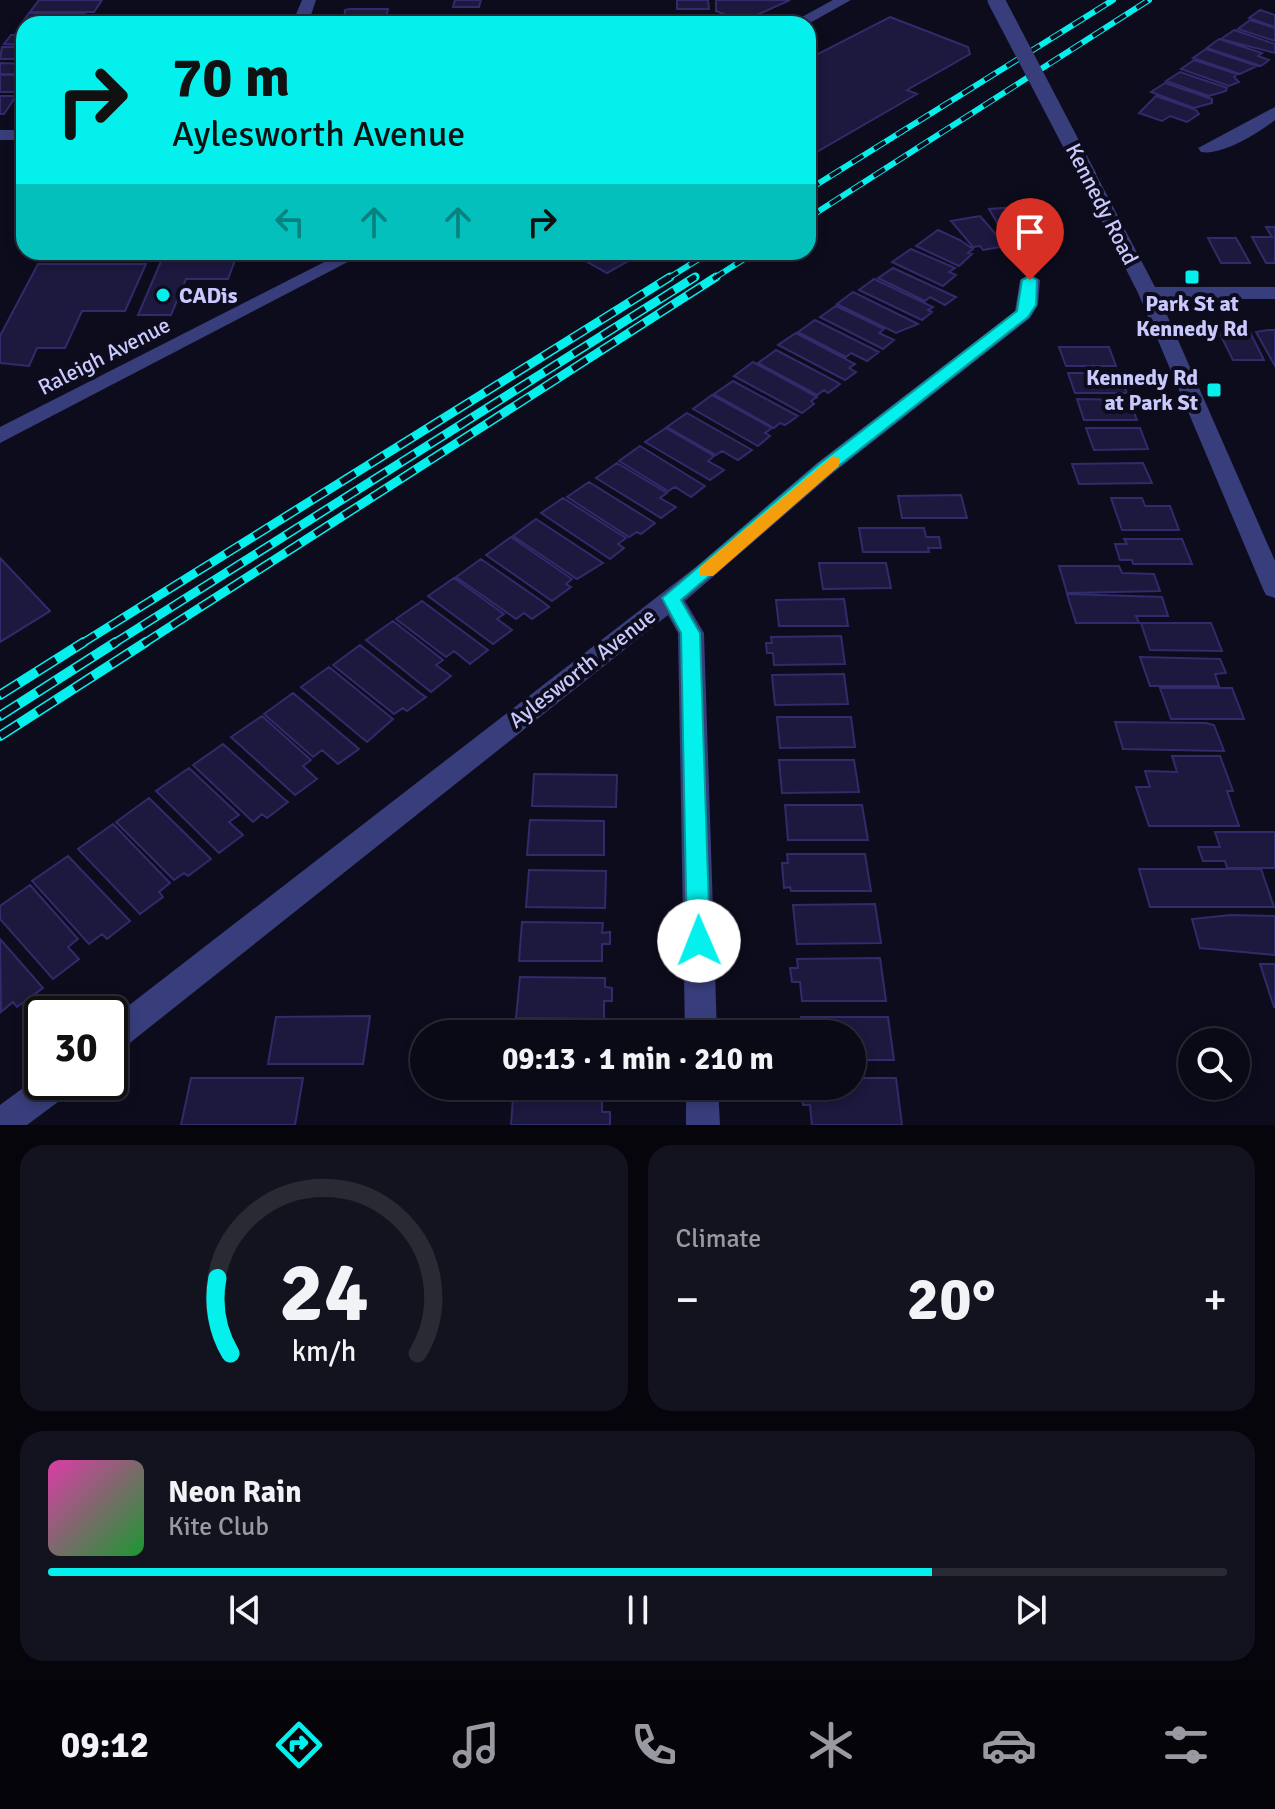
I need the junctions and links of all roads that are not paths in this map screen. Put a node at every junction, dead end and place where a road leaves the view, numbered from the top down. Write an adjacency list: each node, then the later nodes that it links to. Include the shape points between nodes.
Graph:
1 (844, 0): 3 (street)
2 (996, 0): 8 (street, Kennedy Road, bridge)
3 (813, 16)
4 (1275, 112): 5 (street)
5 (1207, 148)
6 (342, 260): 10 (street, Raleigh Avenue)
7 (1030, 280): 12 (street, Aylesworth Avenue, via 1023,314 825,468)
8 (1148, 293): 9 (street); 11 (street, Kennedy Road)
9 (1275, 293)
10 (0, 436)
11 (1275, 589)
12 (671, 598): 13 (street, via 691,633); 14 (street, Aylesworth Avenue)
13 (701, 1020)
14 (128, 1025)
15 (34, 1100): 17 (street)
16 (702, 1100): 18 (street)
17 (0, 1125)
18 (703, 1125)

